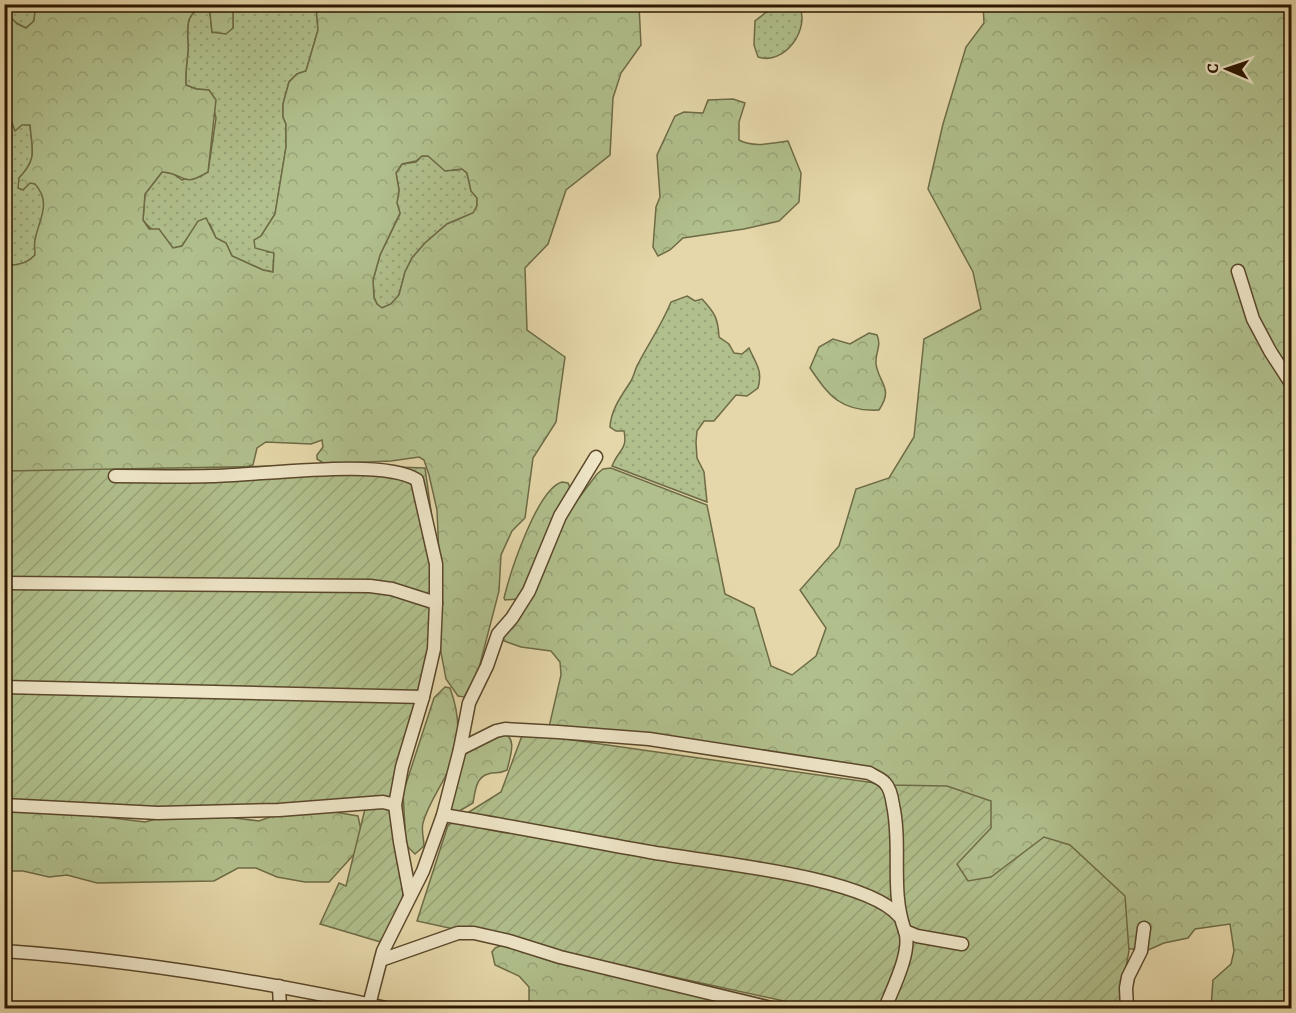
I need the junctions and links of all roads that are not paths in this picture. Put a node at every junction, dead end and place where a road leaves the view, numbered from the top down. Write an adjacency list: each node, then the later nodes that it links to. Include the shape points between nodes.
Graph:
1 (1238, 271): 2 (street, via 1253,319)
2 (1292, 385)
3 (596, 457): 9 (street, via 560,516 529,591 498,634 469,703)
4 (115, 476): 6 (street, via 365,469 412,476 421,490 436,564)
5 (4, 583): 6 (street, via 370,586)
6 (436, 603): 8 (street, via 434,649)
7 (4, 687): 8 (street)
8 (423, 697): 10 (street)
9 (460, 748): 12 (street); 14 (street, via 505,729 558,732 649,739 869,773 885,782 898,826)
10 (395, 805): 11 (street, via 383,802 158,813); 13 (street)
11 (4, 806)
12 (443, 814): 13 (street); 14 (street, via 803,876 886,903)
13 (410, 895): 19 (street)
14 (899, 916): 16 (street)
15 (1144, 927): 27 (street, via 1141,951 1128,976)
16 (905, 931): 17 (street); 26 (street, via 906,951 895,990)
17 (962, 944)
18 (4, 951): 20 (street, via 83,956)
19 (381, 960): 22 (street); 25 (street, via 458,933 474,933)
20 (279, 986): 21 (street); 23 (street)
21 (349, 1005): 22 (street)
22 (369, 1005): 24 (street)
23 (280, 1008)
24 (386, 1008)
25 (771, 1008)
26 (885, 1008)
27 (1127, 1008)

